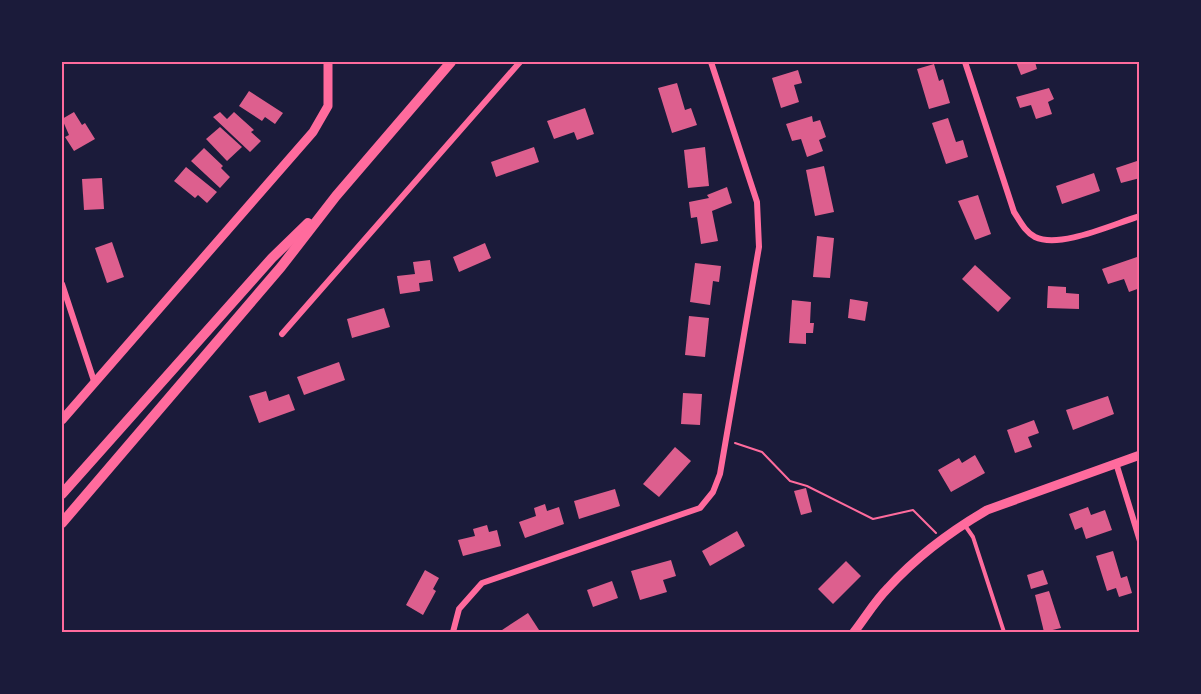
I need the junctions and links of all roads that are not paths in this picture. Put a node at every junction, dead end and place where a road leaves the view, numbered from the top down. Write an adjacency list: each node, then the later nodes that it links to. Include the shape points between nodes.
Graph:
1 (328, 62): 10 (street, via 328,106 313,132)
2 (451, 62): 6 (main road)
3 (520, 62): 9 (street)
4 (711, 62): 18 (street, via 758,202 759,247 713,492 700,508 482,583 459,609)
5 (965, 62): 7 (street, via 1014,212 1023,227 1035,237 1056,242)
6 (336, 196): 14 (main road, via 272,258); 15 (main road, via 274,276)
7 (1140, 216)
8 (62, 284): 10 (street)
9 (282, 334)
10 (94, 381): 11 (street)
11 (62, 420)
12 (1140, 455): 13 (street)
13 (1116, 463): 16 (street, via 987,510); 17 (street)
14 (62, 494)
15 (62, 523)
16 (964, 523): 19 (street, via 888,587); 20 (lane, via 973,537)
17 (1140, 541)
18 (453, 633)
19 (854, 633)
20 (1004, 633)

